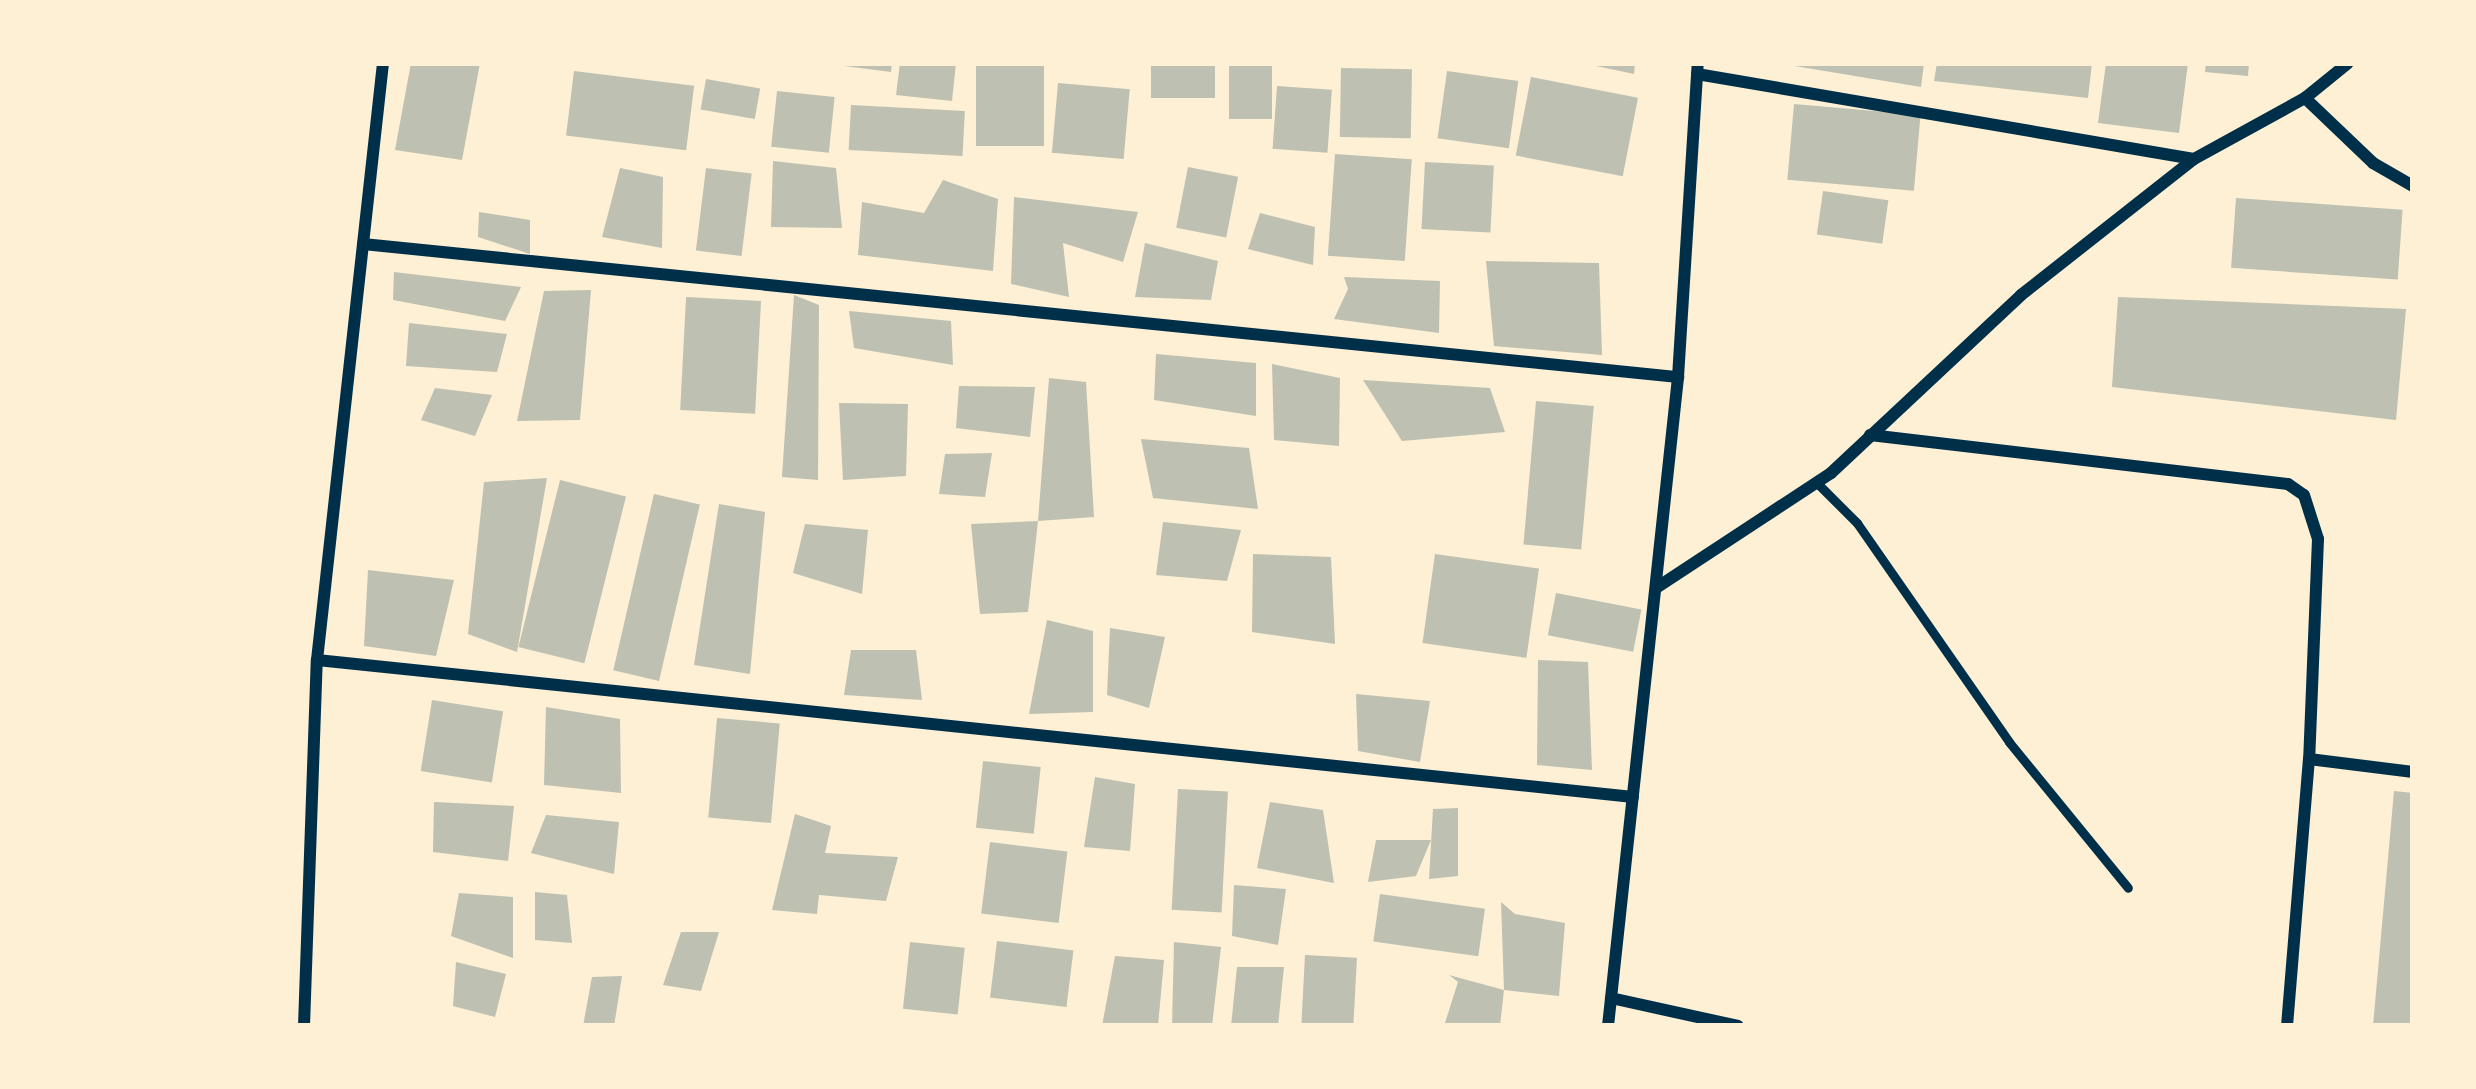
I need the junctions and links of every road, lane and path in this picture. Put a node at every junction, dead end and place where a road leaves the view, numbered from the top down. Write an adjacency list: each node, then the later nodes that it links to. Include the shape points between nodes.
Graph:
1 (383, 63): 7 (street)
2 (2348, 63): 4 (street)
3 (1698, 69): 5 (street); 8 (street)
4 (2305, 98): 5 (street); 6 (street, via 2373,164)
5 (2194, 159): 9 (street, via 2021,296)
6 (2413, 186)
7 (363, 244): 8 (street); 12 (street)
8 (1678, 377): 11 (street)
9 (1870, 435): 10 (street); 13 (street, via 2288,484 2304,495 2318,539)
10 (1817, 483): 11 (street); 16 (lane, via 1858,523 2009,742)
11 (1656, 588): 15 (street)
12 (317, 660): 15 (street); 18 (street)
13 (2309, 759): 14 (street); 21 (street)
14 (2413, 772)
15 (1633, 796): 17 (street)
16 (2128, 888)
17 (1611, 998): 19 (street); 20 (street)
18 (304, 1026)
19 (1608, 1026)
20 (1738, 1026)
21 (2287, 1026)

